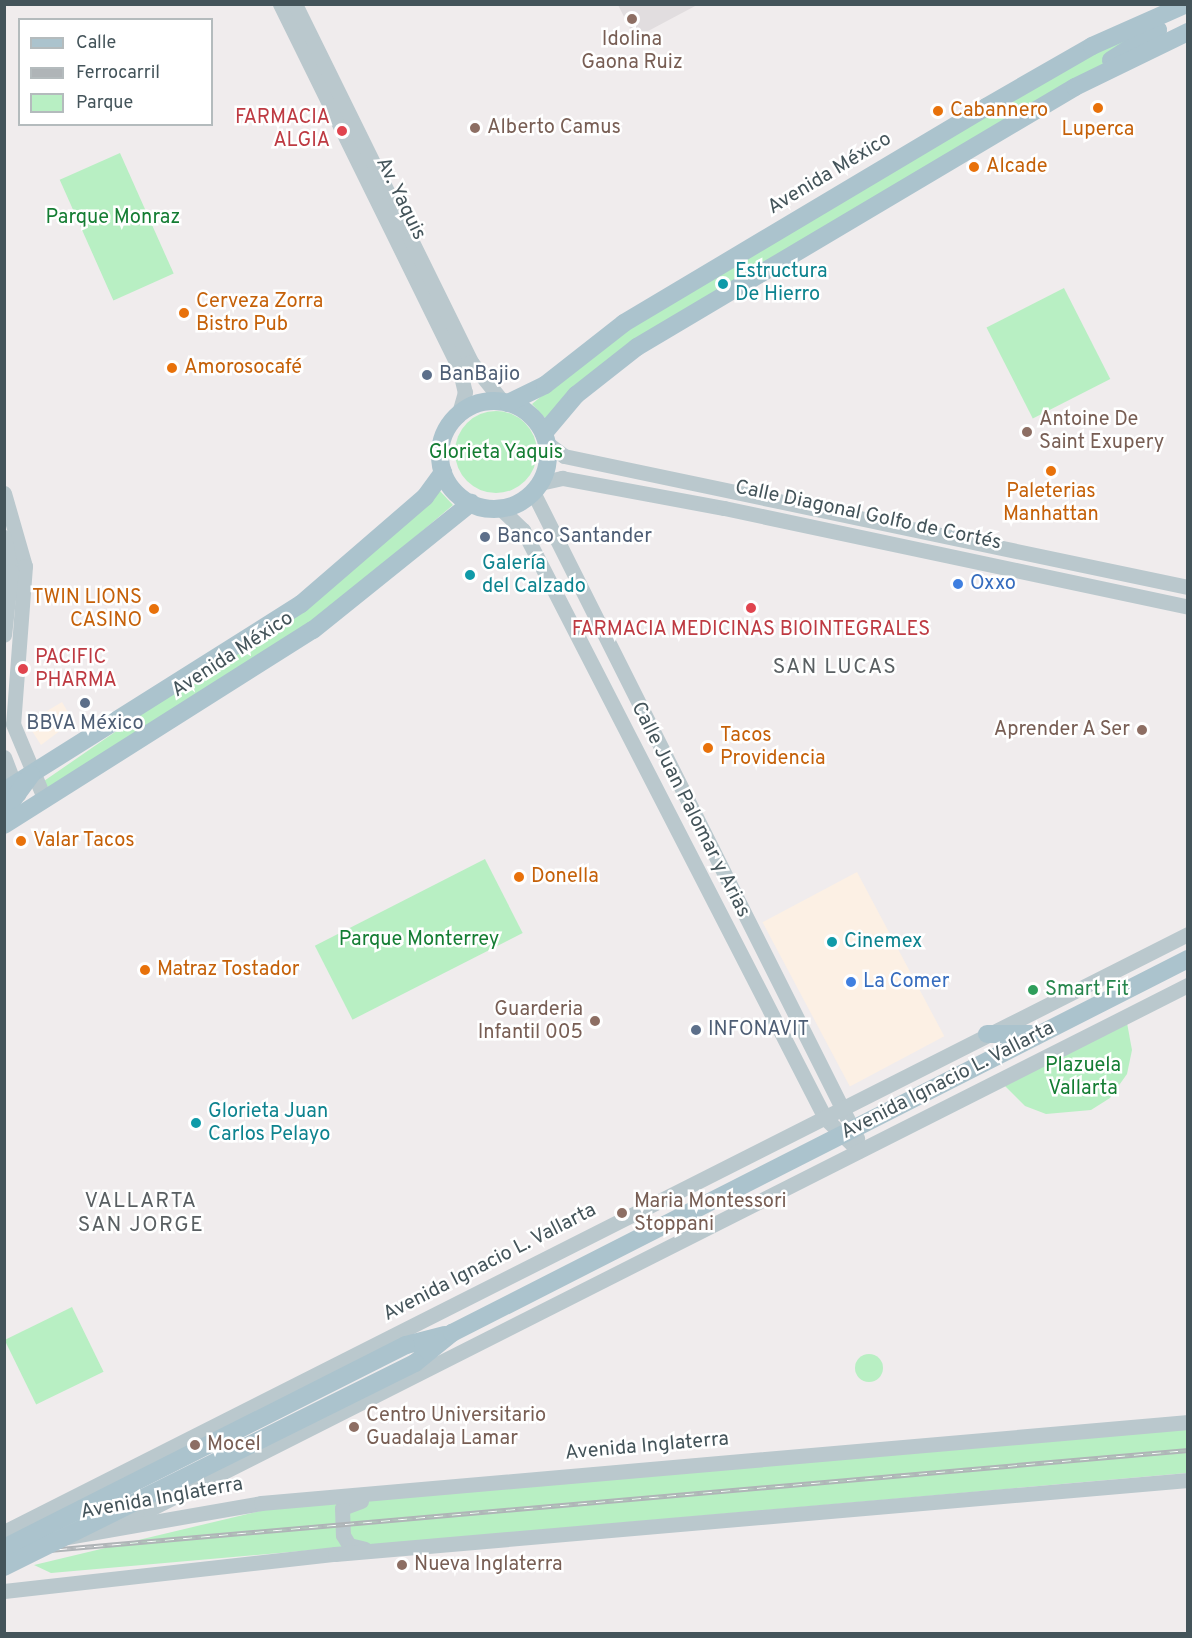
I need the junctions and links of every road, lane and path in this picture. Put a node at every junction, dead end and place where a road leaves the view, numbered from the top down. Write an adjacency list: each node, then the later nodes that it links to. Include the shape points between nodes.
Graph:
1 (280, 4): 8 (street, Av. Yaquis, via 459,367 465,392)
2 (295, 4): 7 (street, Av. Yaquis, via 471,362)
3 (1187, 4): 7 (main road, Avenida México, via 1092,46 986,107 624,323 545,385)
4 (1188, 16): 6 (main road, via 1136,40)
5 (1188, 32): 6 (main road)
6 (1100, 73): 9 (main road, via 637,347 576,395)
7 (505, 402): 8 (main road, via 483,402); 9 (main road, via 530,414)
8 (458, 416): 10 (main road, via 442,444)
9 (546, 438): 11 (main road); 16 (street, Calle Diagonal Golfo de Cortés, via 564,456)
10 (444, 472): 13 (main road); 20 (main road, Avenida México, via 425,497 301,604 143,705)
11 (536, 488): 14 (main road); 17 (street, Calle Diagonal Golfo de Cortés, via 562,478 724,508); 29 (street, Calle Juan Palomar y Arias)
12 (4, 493): 20 (street, via 26,566 12,713)
13 (471, 503): 14 (main road); 20 (main road, Avenida México, via 313,630)
14 (500, 508): 30 (street, Calle Juan Palomar y Arias, via 523,530)
15 (4, 537): 18 (street, via 11,571)
16 (1188, 587)
17 (1188, 608)
18 (4, 635)
19 (4, 758): 21 (street)
20 (38, 786): 21 (main road, Avenida México); 21 (main road, Avenida México)
21 (16, 796): 22 (main road); 23 (main road, Avenida México)
22 (4, 812)
23 (4, 825)
24 (1188, 934): 27 (street, Avenida Ignacio L. Vallarta)
25 (1188, 958): 28 (main road, Avenida Ignacio L. Vallarta)
26 (1188, 985): 32 (street, Avenida Ignacio L. Vallarta)
27 (987, 1034): 28 (main road); 29 (street, Avenida Ignacio L. Vallarta)
28 (1036, 1034): 31 (main road, Avenida Ignacio L. Vallarta)
29 (840, 1110): 30 (street, Avenida Ignacio L. Vallarta); 31 (street, Calle Juan Palomar y Arias)
30 (825, 1118): 31 (street, Calle Juan Palomar y Arias); 37 (street, Avenida Ignacio L. Vallarta)
31 (846, 1131): 32 (street); 33 (main road, Avenida Ignacio L. Vallarta)
32 (861, 1150): 37 (street, Avenida Ignacio L. Vallarta, via 150,1509 100,1516)
33 (452, 1333): 40 (main road, Avenida Ignacio L. Vallarta, bridge, via 406,1345); 42 (main road, Avenida Ignacio L. Vallarta, bridge, via 415,1363)
34 (1188, 1422): 36 (street, Avenida Inglaterra)
35 (1188, 1480): 41 (street)
36 (381, 1494): 39 (street, Avenida Inglaterra, via 261,1503 108,1533); 41 (street, via 341,1512 349,1545)
37 (69, 1500): 38 (street, Avenida Ignacio L. Vallarta)
38 (4, 1532)
39 (4, 1540)
40 (4, 1548)
41 (375, 1551): 43 (street)
42 (4, 1567)
43 (4, 1591)

